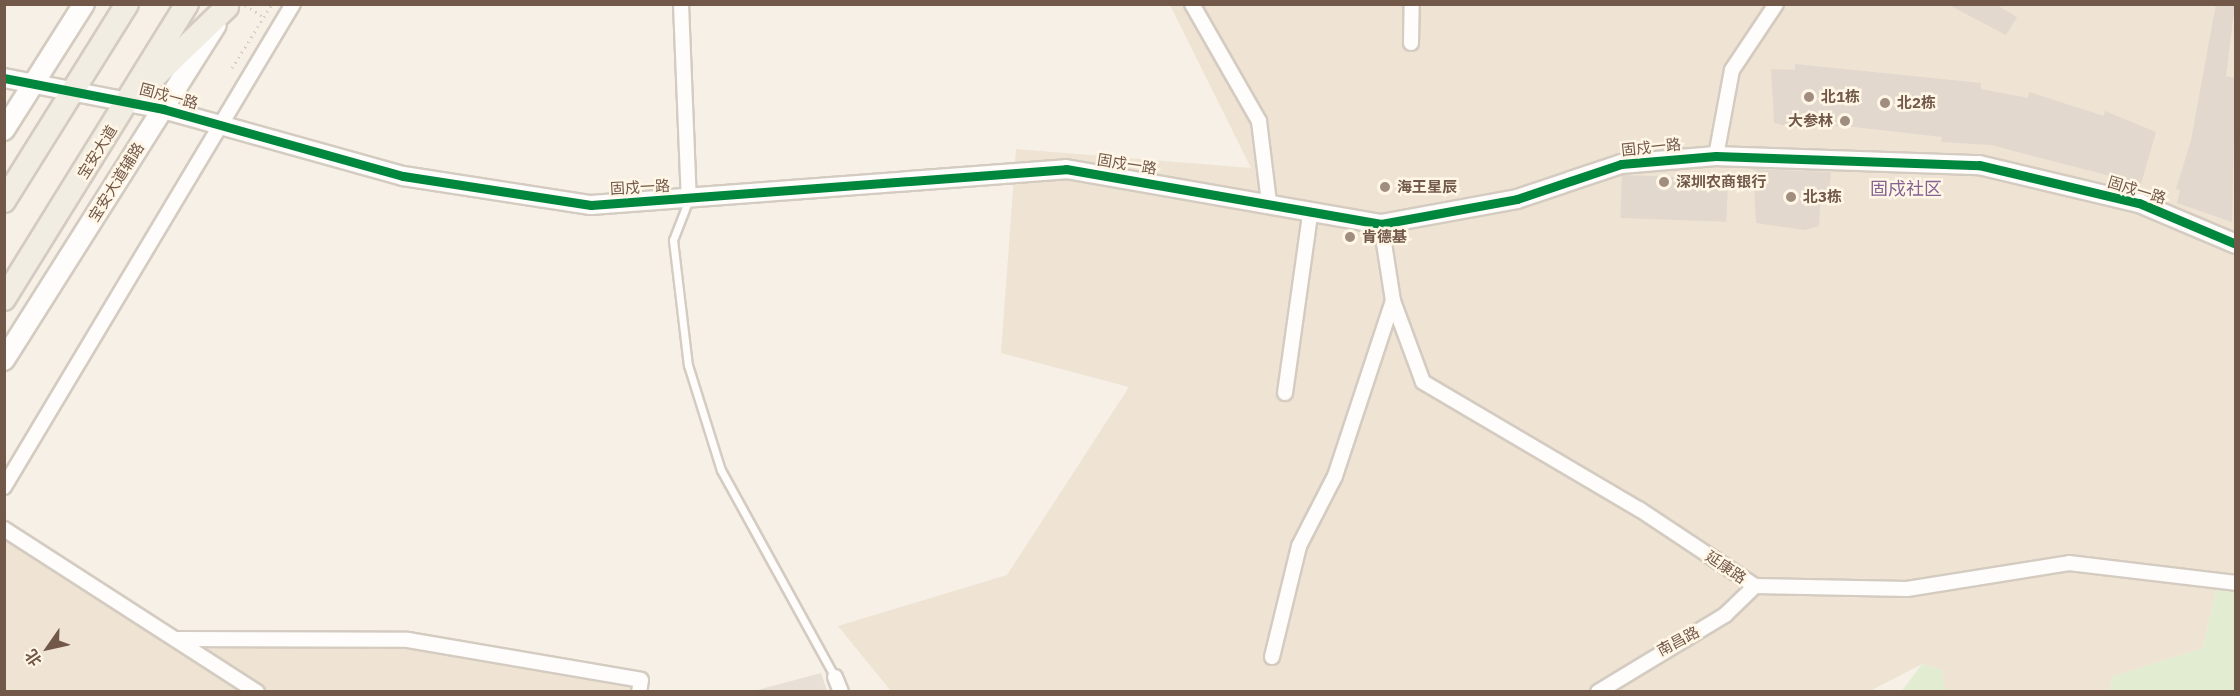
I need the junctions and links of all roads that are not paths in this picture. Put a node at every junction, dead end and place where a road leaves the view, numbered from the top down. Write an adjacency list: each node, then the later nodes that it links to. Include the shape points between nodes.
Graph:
1 (84, 4): 12 (main road)
2 (127, 4): 13 (main road)
3 (187, 4): 14 (main road, 宝安大道)
4 (293, 4): 16 (street)
5 (681, 4): 19 (street)
6 (1192, 4): 21 (street, via 1259,121)
7 (1412, 4): 10 (street)
8 (1776, 4): 18 (street, via 1732,70)
9 (233, 5): 14 (main road); 15 (main road, 宝安大道辅路)
10 (1411, 43)
11 (4, 78): 12 (street, 固戍一路)
12 (34, 81): 13 (street, 固戍一路); 17 (main road)
13 (75, 90): 14 (street, 固戍一路); 20 (main road)
14 (129, 101): 15 (street, 固戍一路); 25 (main road, 宝安大道)
15 (163, 109): 16 (street, 固戍一路); 27 (main road, 宝安大道辅路)
16 (221, 125): 19 (street, 固戍一路, via 403,176 591,205); 29 (street)
17 (4, 130)
18 (1716, 156): 23 (street, 固戍一路, via 1621,164 1517,199); 24 (street, 固戍一路, via 1979,165 2139,203)
19 (689, 199): 21 (street, 固戍一路, via 1066,169); 35 (lane, via 673,240 692,375 721,470)
20 (4, 201)
21 (1269, 202): 22 (street, 固戍一路)
22 (1310, 214): 23 (street, 固戍一路); 28 (street)
23 (1381, 224): 26 (street, 延康路)
24 (2235, 244)
25 (4, 299)
26 (1393, 301): 32 (street, 延康路, via 1424,382 1639,509); 34 (street, via 1335,476 1299,546)
27 (4, 360)
28 (1285, 393)
29 (4, 487)
30 (4, 529): 33 (street)
31 (2235, 583): 32 (street, 延康路, via 2069,563 1907,589)
32 (1755, 586): 39 (street, 南昌路, via 1725,615)
33 (176, 639): 36 (street); 37 (street, via 408,640 641,680)
34 (1272, 657)
35 (835, 677): 38 (street)
36 (257, 692)
37 (639, 692)
38 (841, 692)
39 (1598, 692)

